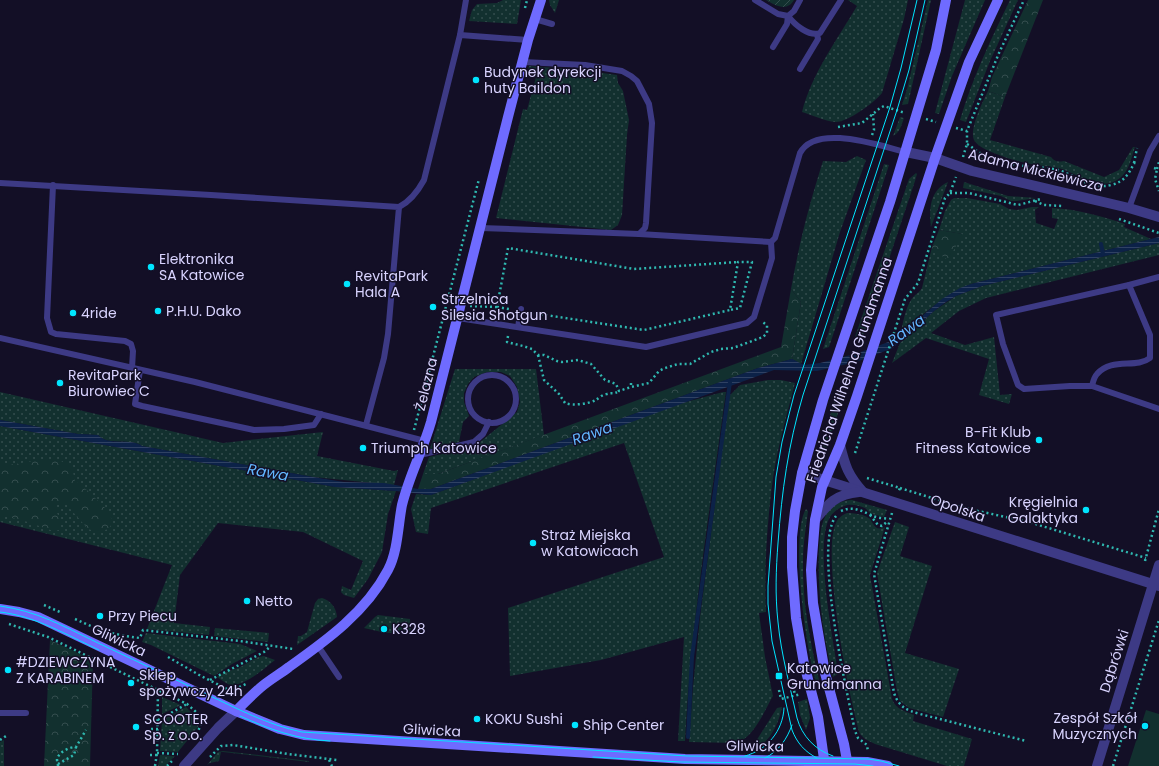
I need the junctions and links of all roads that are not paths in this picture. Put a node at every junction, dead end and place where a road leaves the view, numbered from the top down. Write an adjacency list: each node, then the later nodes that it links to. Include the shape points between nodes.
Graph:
1 (466, 0): 12 (lane)
2 (541, 0): 9 (street, Żelazna)
3 (755, 0): 8 (lane, via 778,14)
4 (800, 0): 8 (lane)
5 (841, 0): 11 (lane)
6 (946, 0): 18 (street, Friedricha Wilhelma Grundmanna, via 936,50)
7 (998, 0): 19 (street, Friedricha Wilhelma Grundmanna, via 969,62)
8 (788, 16): 11 (lane, via 794,24); 14 (lane, via 787,24)
9 (535, 19): 10 (lane); 13 (street, Żelazna)
10 (552, 24)
11 (817, 34): 16 (lane, via 818,39)
12 (460, 35): 13 (lane); 22 (lane, via 424,180 415,195)
13 (528, 40): 15 (street, Żelazna)
14 (774, 47)
15 (523, 62): 25 (street, Żelazna); 26 (lane, via 585,65 622,71 636,81 649,104 652,123 646,223)
16 (800, 69)
17 (1159, 136): 23 (lane, via 1144,165)
18 (906, 152): 19 (street, Adama Mickiewicza); 27 (lane, via 846,138 820,139 804,146 775,238); 44 (street, Friedricha Wilhelma Grundmanna, via 823,400)
19 (935, 158): 23 (street, Adama Mickiewicza, via 972,171); 42 (street, Friedricha Wilhelma Grundmanna)
20 (0, 183): 21 (lane)
21 (53, 186): 22 (lane); 34 (lane, via 48,327 56,334 125,341 131,344 133,351)
22 (399, 207): 40 (lane, via 388,334)
23 (1129, 208): 24 (street, Adama Mickiewicza)
24 (1159, 217)
25 (481, 228): 26 (lane); 31 (street, Żelazna)
26 (639, 234): 27 (lane)
27 (771, 242): 32 (lane, via 772,258 754,318 747,323 646,347)
28 (1159, 277): 29 (lane)
29 (1128, 285): 36 (lane, via 1150,335 1150,358 1140,362 1117,363 1105,368 1096,375); 36 (lane, via 996,315 1003,344 1021,388)
30 (521, 309): 32 (lane)
31 (458, 318): 32 (lane); 41 (street, Żelazna)
32 (518, 327)
33 (0, 338): 34 (lane)
34 (132, 368): 35 (lane)
35 (140, 370): 38 (lane); 38 (lane, via 136,404 142,406 254,430 284,430 314,425)
36 (1092, 386): 37 (lane)
37 (1159, 409)
38 (321, 414): 40 (lane)
39 (489, 422): 39 (lane, via 480,420 473,414 468,396 477,380 494,375 510,384 515,401 513,410 507,417 498,422); 43 (lane, via 483,434 474,442)
40 (366, 425): 41 (lane)
41 (425, 441): 43 (street, Żelazna)
42 (840, 445): 45 (street, Friedricha Wilhelma Grundmanna); 46 (street, via 852,480)
43 (420, 455): 51 (street, Żelazna, via 402,506 389,569 362,607 346,624)
44 (802, 473): 45 (street, Opolska); 57 (street, Friedricha Wilhelma Grundmanna, via 792,537 794,598 800,643 818,717)
45 (824, 480): 46 (street, Opolska); 47 (street, Friedricha Wilhelma Grundmanna)
46 (863, 492): 47 (street, Opolska, via 842,495 828,504); 49 (street, Opolska)
47 (815, 520): 58 (street, Friedricha Wilhelma Grundmanna, via 811,570 812,603 825,673)
48 (1159, 565): 49 (street, Dąbrówki)
49 (1156, 585): 61 (street, Dąbrówki)
50 (0, 609): 53 (street, Gliwicka, via 38,618)
51 (318, 646): 52 (lane); 53 (street, Żelazna, via 260,688)
52 (339, 677)
53 (236, 711): 56 (street, Gliwicka, via 280,729 304,735); 59 (street)
54 (0, 713): 55 (lane)
55 (26, 713)
56 (757, 763): 57 (street, Gliwicka)
57 (825, 764): 58 (street, Gliwicka)
58 (848, 764): 60 (street, Gliwicka, via 868,762)
59 (184, 766)
60 (888, 766)
61 (1097, 766)

